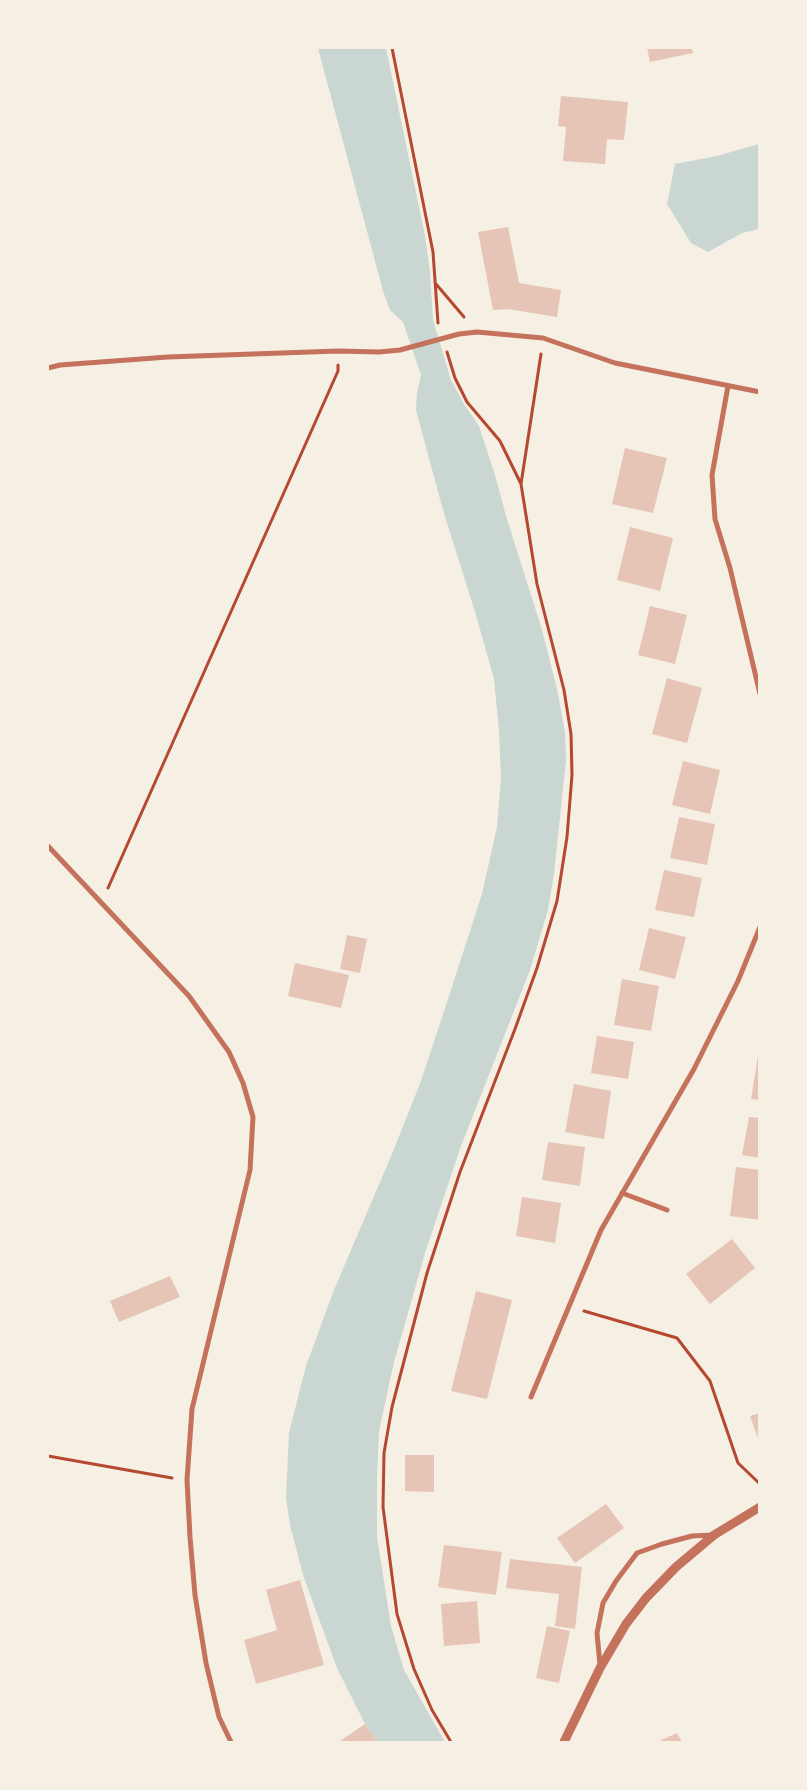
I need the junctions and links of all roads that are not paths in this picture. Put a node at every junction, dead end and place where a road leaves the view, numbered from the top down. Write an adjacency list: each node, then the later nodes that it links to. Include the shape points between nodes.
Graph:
1 (48, 368): 2 (street, via 168,357 338,350 379,352 477,332 543,338 615,363)
2 (728, 386): 3 (street); 4 (street, via 712,475 715,519)
3 (760, 392)
4 (760, 694)
5 (48, 846): 13 (street, via 190,996 229,1052 243,1083 252,1117 250,1170 192,1409 187,1480 195,1595 206,1663 219,1717)
6 (760, 928): 7 (street, via 738,981 694,1069)
7 (622, 1193): 8 (street); 9 (street, via 601,1230)
8 (668, 1210)
9 (531, 1397)
10 (760, 1507): 11 (street)
11 (714, 1535): 12 (street, via 646,1598); 12 (street, via 692,1536 637,1553 603,1604 597,1633)
12 (600, 1668): 14 (street)
13 (231, 1742)
14 (564, 1742)

